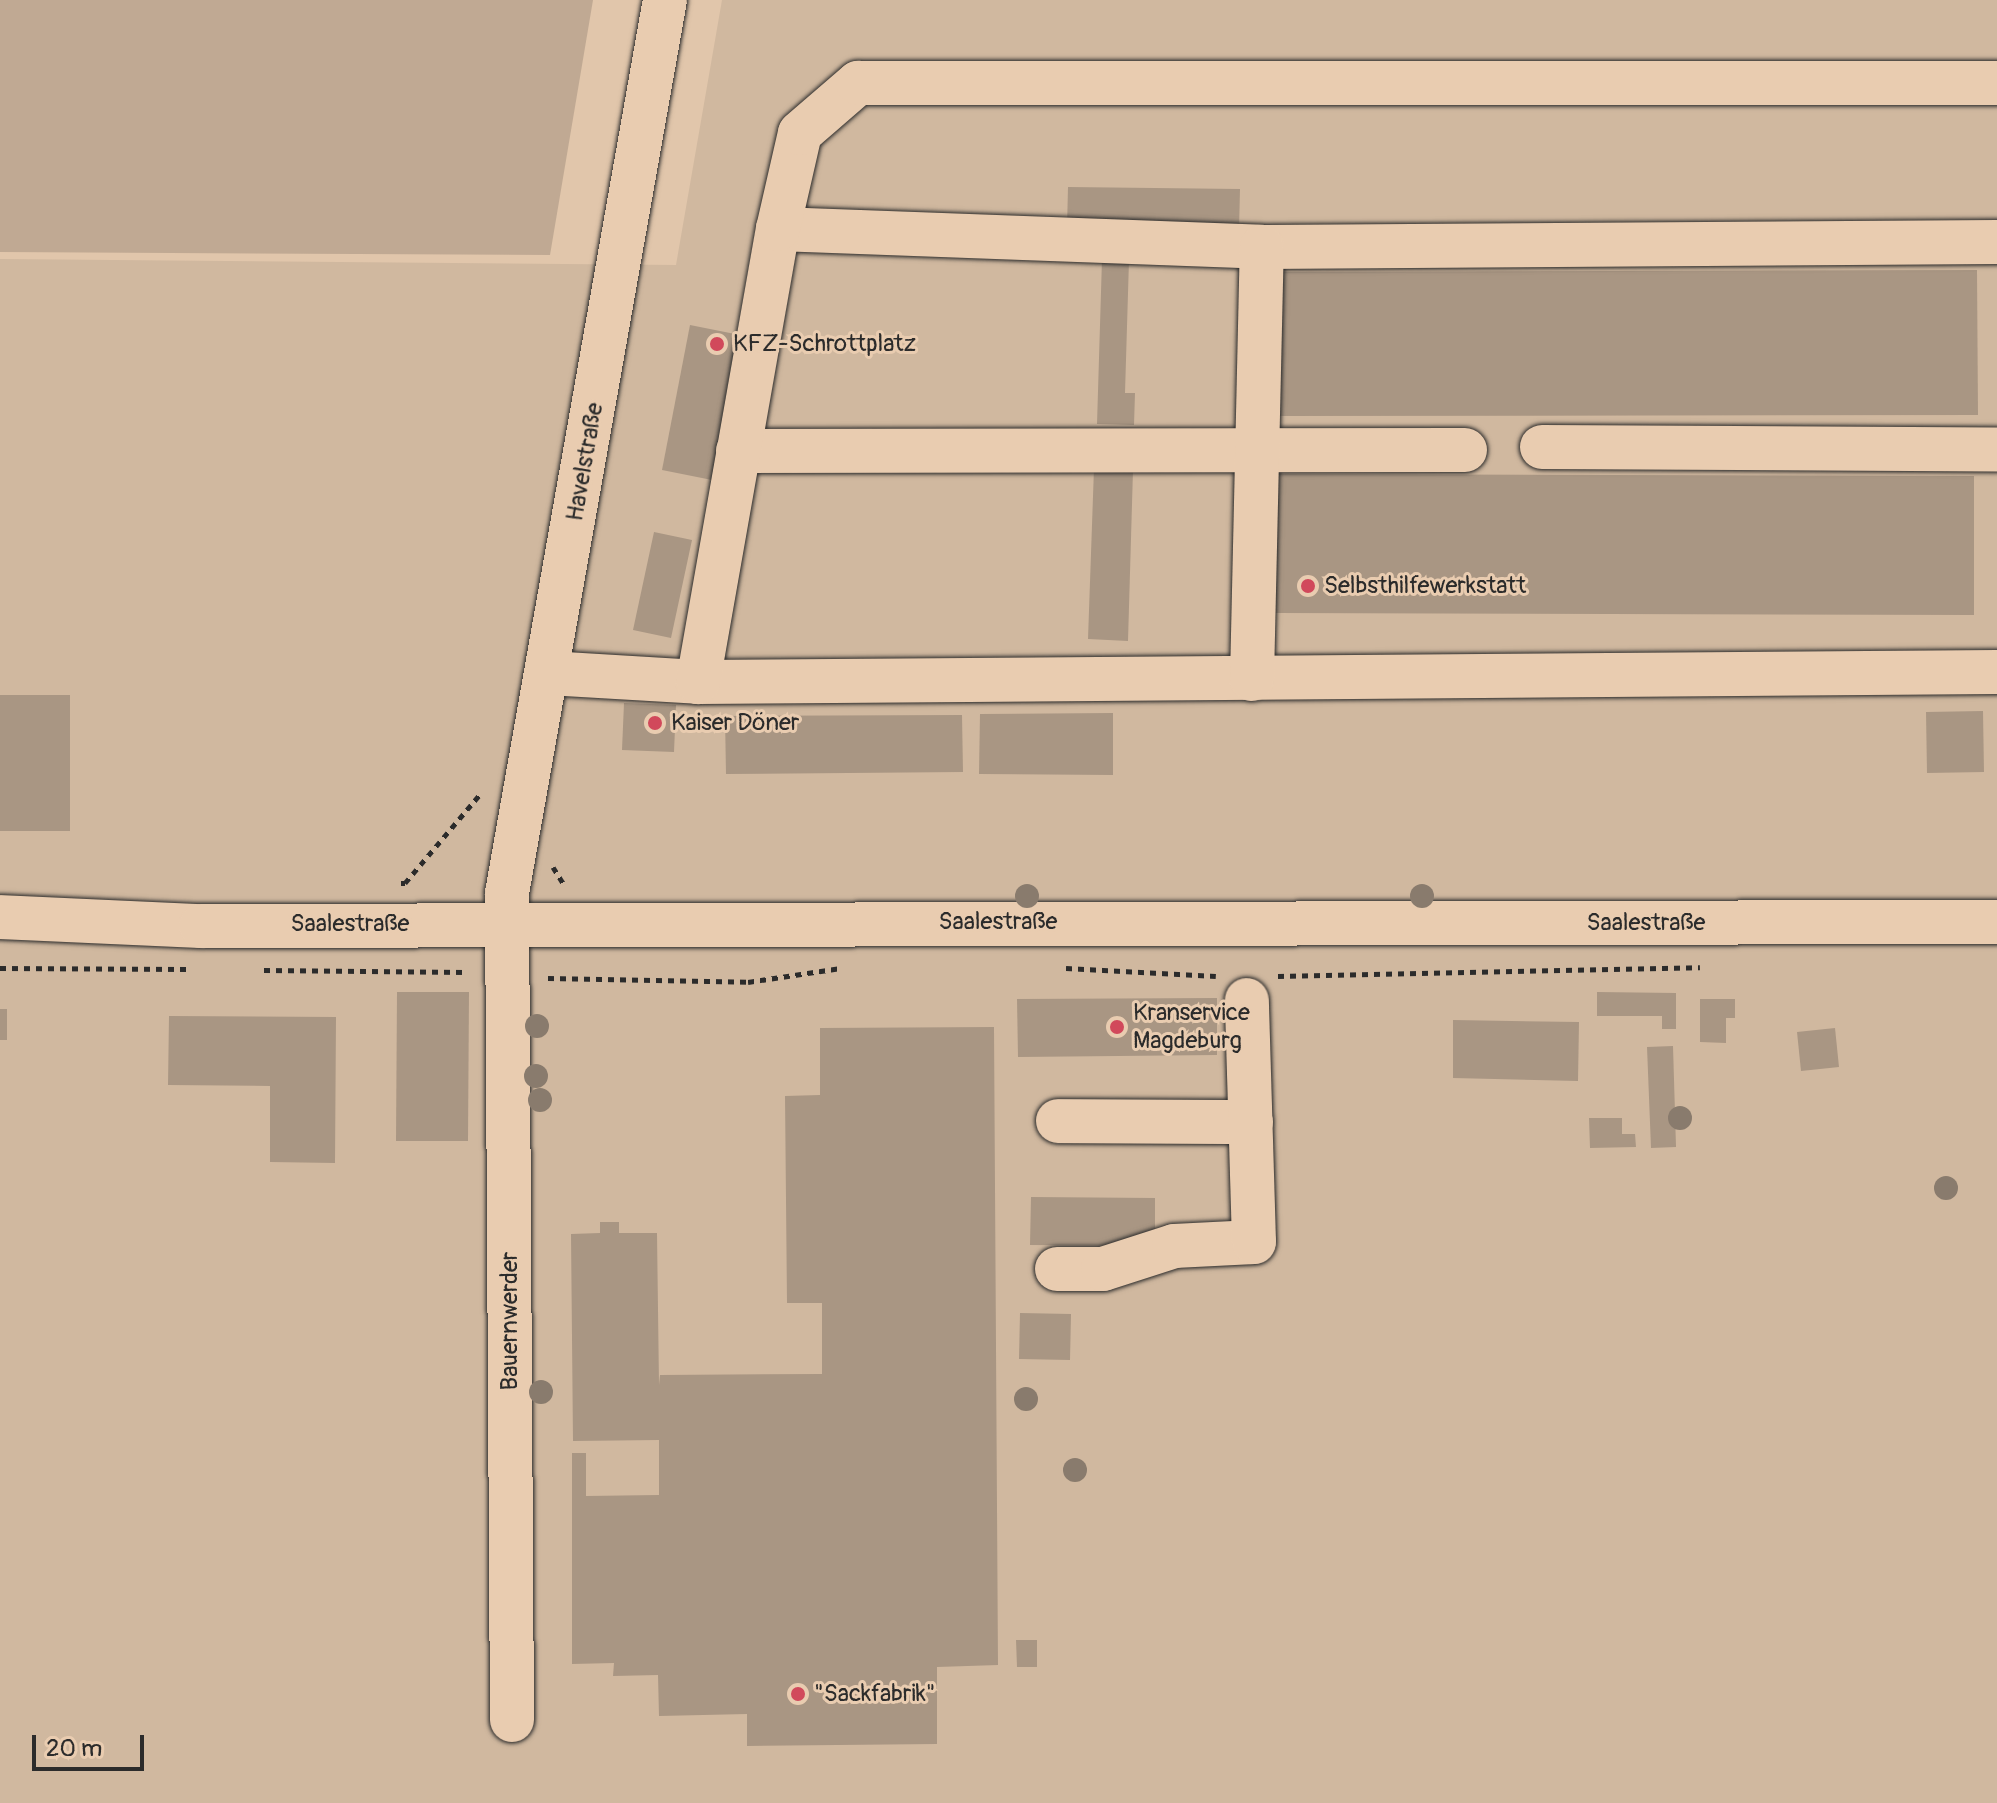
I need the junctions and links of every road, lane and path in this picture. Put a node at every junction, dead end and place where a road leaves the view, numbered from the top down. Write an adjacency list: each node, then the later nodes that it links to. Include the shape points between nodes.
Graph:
1 (665, 0): 12 (main road, Havelstraße)
2 (1997, 83): 3 (main road, via 858,83 800,133)
3 (778, 229): 5 (main road); 10 (main road)
4 (1997, 242): 5 (main road)
5 (1262, 247): 8 (main road)
6 (1542, 447): 7 (main road)
7 (1997, 449)
8 (1257, 450): 9 (main road); 10 (main road); 13 (main road)
9 (1465, 450)
10 (738, 451): 14 (main road)
11 (1997, 672): 13 (main road)
12 (548, 673): 14 (main road); 15 (main road, Havelstraße)
13 (1252, 679): 14 (main road)
14 (698, 682)
15 (526, 792): 16 (path, Saalestraße, via 486,788); 19 (main road, Havelstraße)
16 (405, 883)
17 (0, 917): 19 (main road, Saalestraße, via 201,926)
18 (1997, 922): 19 (main road, Saalestraße)
19 (504, 923): 24 (main road, Bauernwerder)
20 (1247, 1000): 22 (main road)
21 (1058, 1121): 22 (main road)
22 (1251, 1122): 23 (main road, via 1254,1242 1174,1246 1103,1269)
23 (1057, 1269)
24 (512, 1720)

